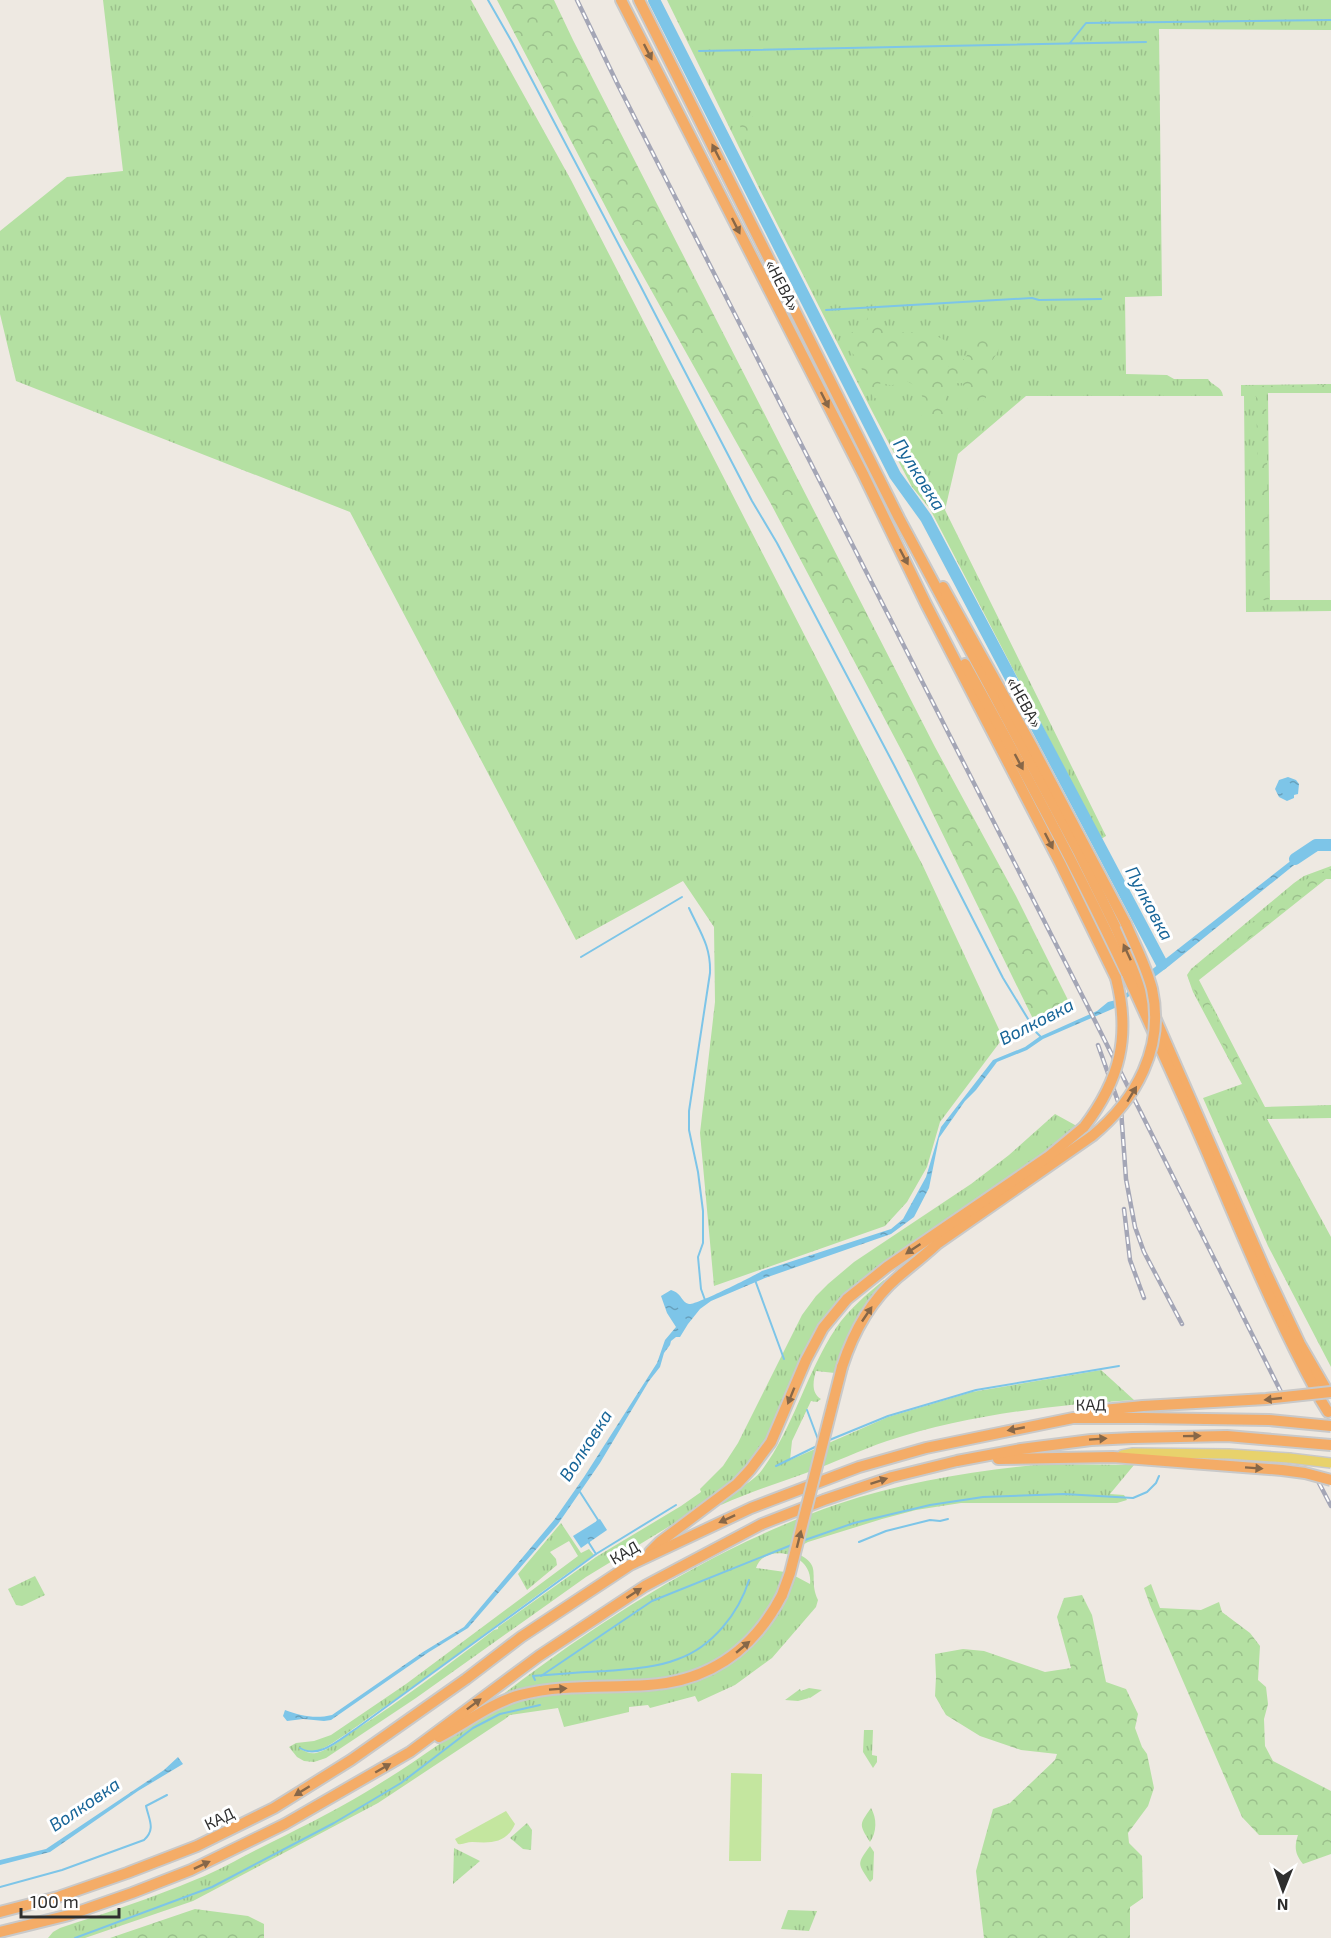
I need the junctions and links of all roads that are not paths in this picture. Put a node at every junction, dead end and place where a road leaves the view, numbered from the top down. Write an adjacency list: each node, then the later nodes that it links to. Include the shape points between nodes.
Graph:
1 (621, 0): 3 (highway, «НЕВА», one-way to 3, via 918,583)
2 (639, 0): 3 (highway, «НЕВА», one-way to 2, via 1033,748 875,467)
3 (1111, 931): 4 (highway, via 1266,1272); 14 (highway, one-way to 14, bridge, via 1124,1025 1119,1059 1104,1100 1080,1130 1048,1157 887,1267 847,1299 823,1328 771,1442 750,1470); 15 (highway, one-way to 3, bridge, via 520,1695 553,1689 676,1681 706,1672 753,1639 773,1612 790,1573 842,1367 867,1312 897,1278 937,1244 1092,1136 1133,1093 1151,1044 1152,991 1147,973)
4 (1324, 1389): 7 (highway, one-way to 7, bridge, via 1266,1400 1103,1410)
5 (1327, 1398): 6 (highway)
6 (1328, 1412)
7 (1073, 1418): 8 (highway, КАД, bridge, via 1269,1420); 14 (highway, КАД, one-way to 14, via 926,1448 859,1467 751,1509)
8 (1331, 1426)
9 (1331, 1445): 11 (highway, one-way to 9, bridge, via 1021,1449 1133,1438 1227,1436)
10 (1133, 1456): 11 (highway); 12 (main road, bridge, via 1229,1454); 13 (highway, one-way to 13, bridge, via 1282,1470)
11 (957, 1461): 15 (highway, one-way to 11, via 596,1618 645,1586 742,1534 856,1488)
12 (1331, 1463)
13 (1331, 1480)
14 (646, 1557): 16 (highway, КАД, one-way to 16, via 594,1587 351,1760 274,1808 197,1846 127,1873)
15 (410, 1752): 17 (highway, one-way to 15, via 69,1915 191,1870 285,1824)
16 (0, 1912)
17 (0, 1932)

